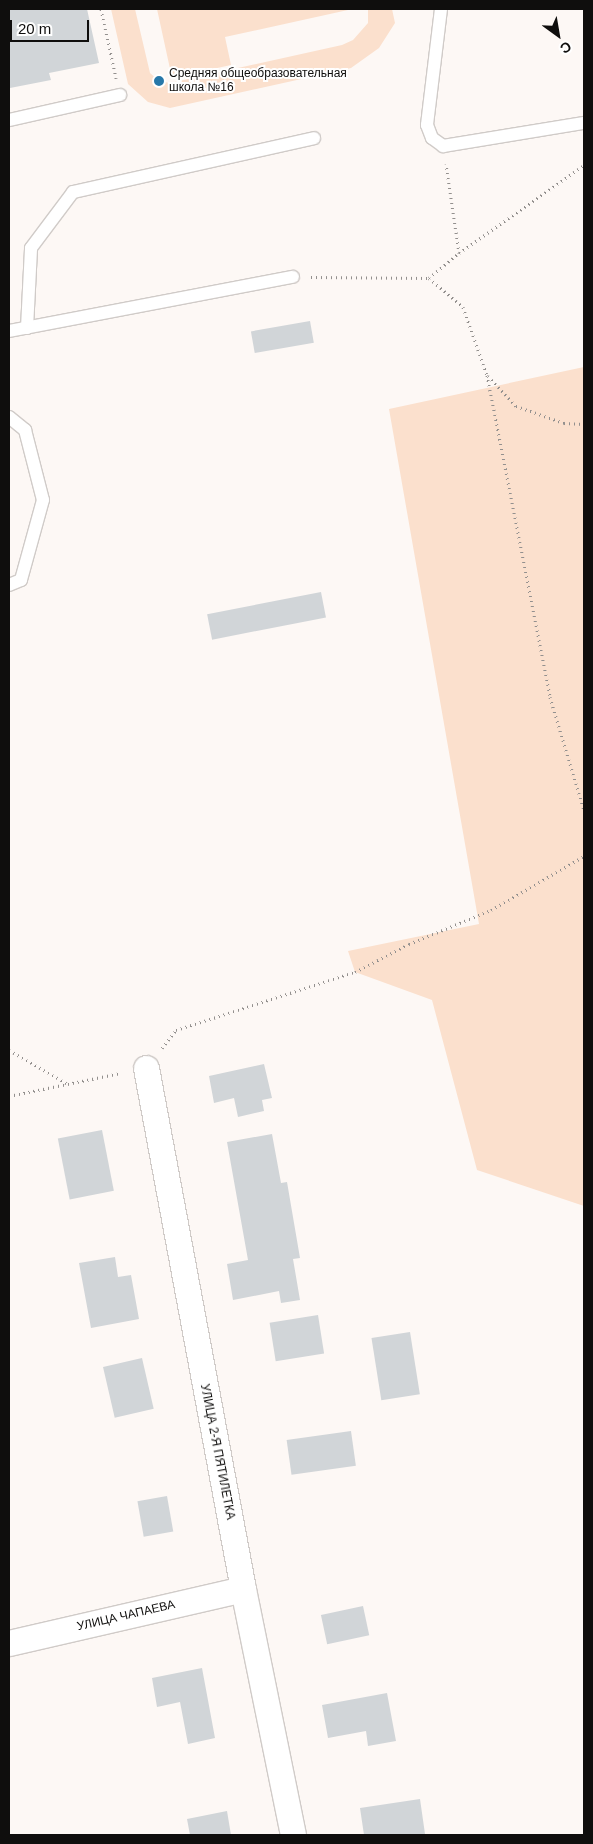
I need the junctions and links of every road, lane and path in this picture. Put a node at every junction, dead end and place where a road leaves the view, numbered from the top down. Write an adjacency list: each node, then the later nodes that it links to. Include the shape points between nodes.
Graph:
1 (101, 9): 3 (path)
2 (441, 9): 7 (lane, via 426,125 432,138)
3 (120, 95): 4 (lane)
4 (9, 120)
5 (584, 123): 7 (lane)
6 (314, 138): 12 (lane, via 73,192 31,248)
7 (443, 146): 9 (path)
8 (584, 165): 9 (path)
9 (459, 253): 11 (path)
10 (293, 277): 11 (path); 12 (lane)
11 (429, 278): 14 (path, via 464,307)
12 (27, 328): 13 (lane)
13 (9, 331)
14 (487, 375): 16 (path, via 516,406 564,423); 18 (path, via 550,697)
15 (9, 417): 17 (lane, via 24,430 43,500 21,580)
16 (584, 424)
17 (9, 585)
18 (584, 810)
19 (584, 856): 21 (path, via 492,910 409,944 355,972 176,1030)
20 (9, 1050): 22 (path)
21 (146, 1068): 22 (path); 24 (street, УЛИЦА 2-Я ПЯТИЛЕТКА)
22 (69, 1084): 23 (path)
23 (9, 1096)
24 (243, 1589): 25 (street, УЛИЦА ЧАПАЕВА); 26 (street, УЛИЦА 2-Я ПЯТИЛЕТКА)
25 (9, 1643)
26 (293, 1835)

